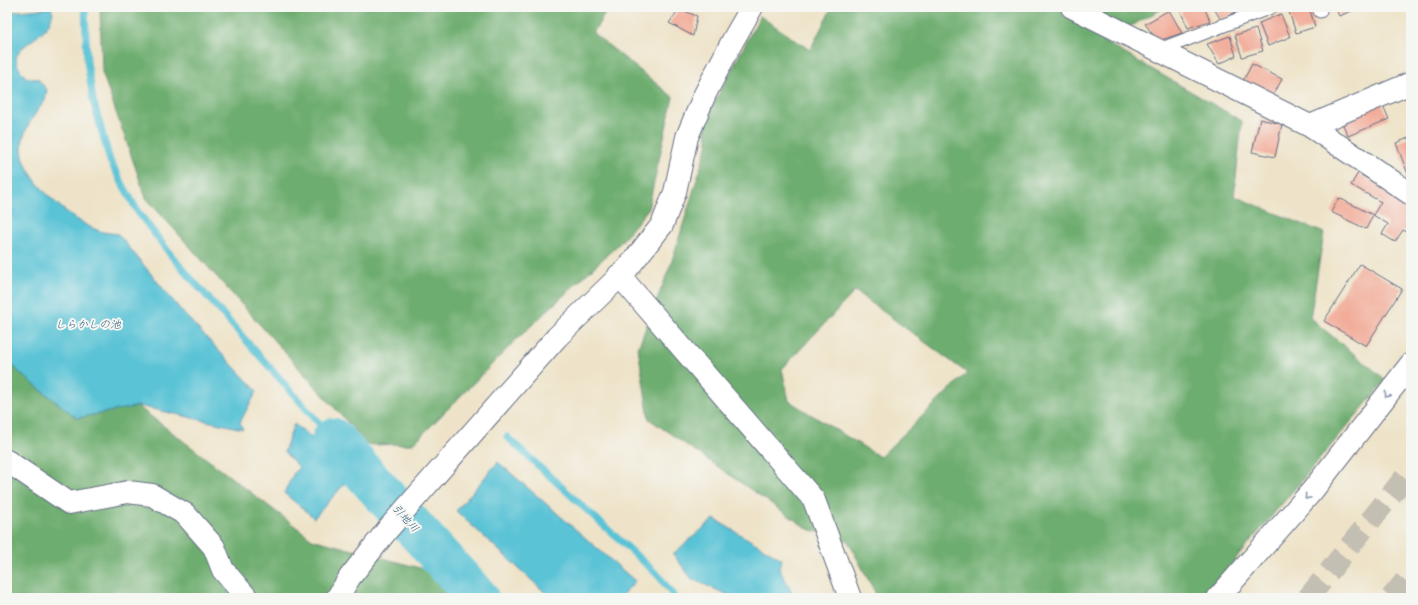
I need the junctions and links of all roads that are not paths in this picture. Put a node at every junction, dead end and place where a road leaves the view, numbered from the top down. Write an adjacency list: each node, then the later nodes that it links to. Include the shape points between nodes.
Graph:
1 (752, 7): 8 (street, via 705,94 687,137 675,192 662,225 627,269)
2 (1072, 7): 4 (street)
3 (1271, 7): 4 (lane)
4 (1159, 50): 6 (street)
5 (1411, 83): 6 (street)
6 (1310, 126): 7 (street)
7 (1411, 194)
8 (619, 275): 13 (street, via 557,337 388,529); 14 (street, via 814,500)
9 (1411, 364): 11 (street, one-way to 11, via 1312,491)
10 (7, 461): 12 (street, via 69,503 128,492 152,495 185,514 214,547 223,570)
11 (1269, 540): 15 (street); 16 (street, via 1260,568)
12 (247, 598)
13 (337, 598)
14 (850, 598)
15 (1218, 598)
16 (1236, 598)

